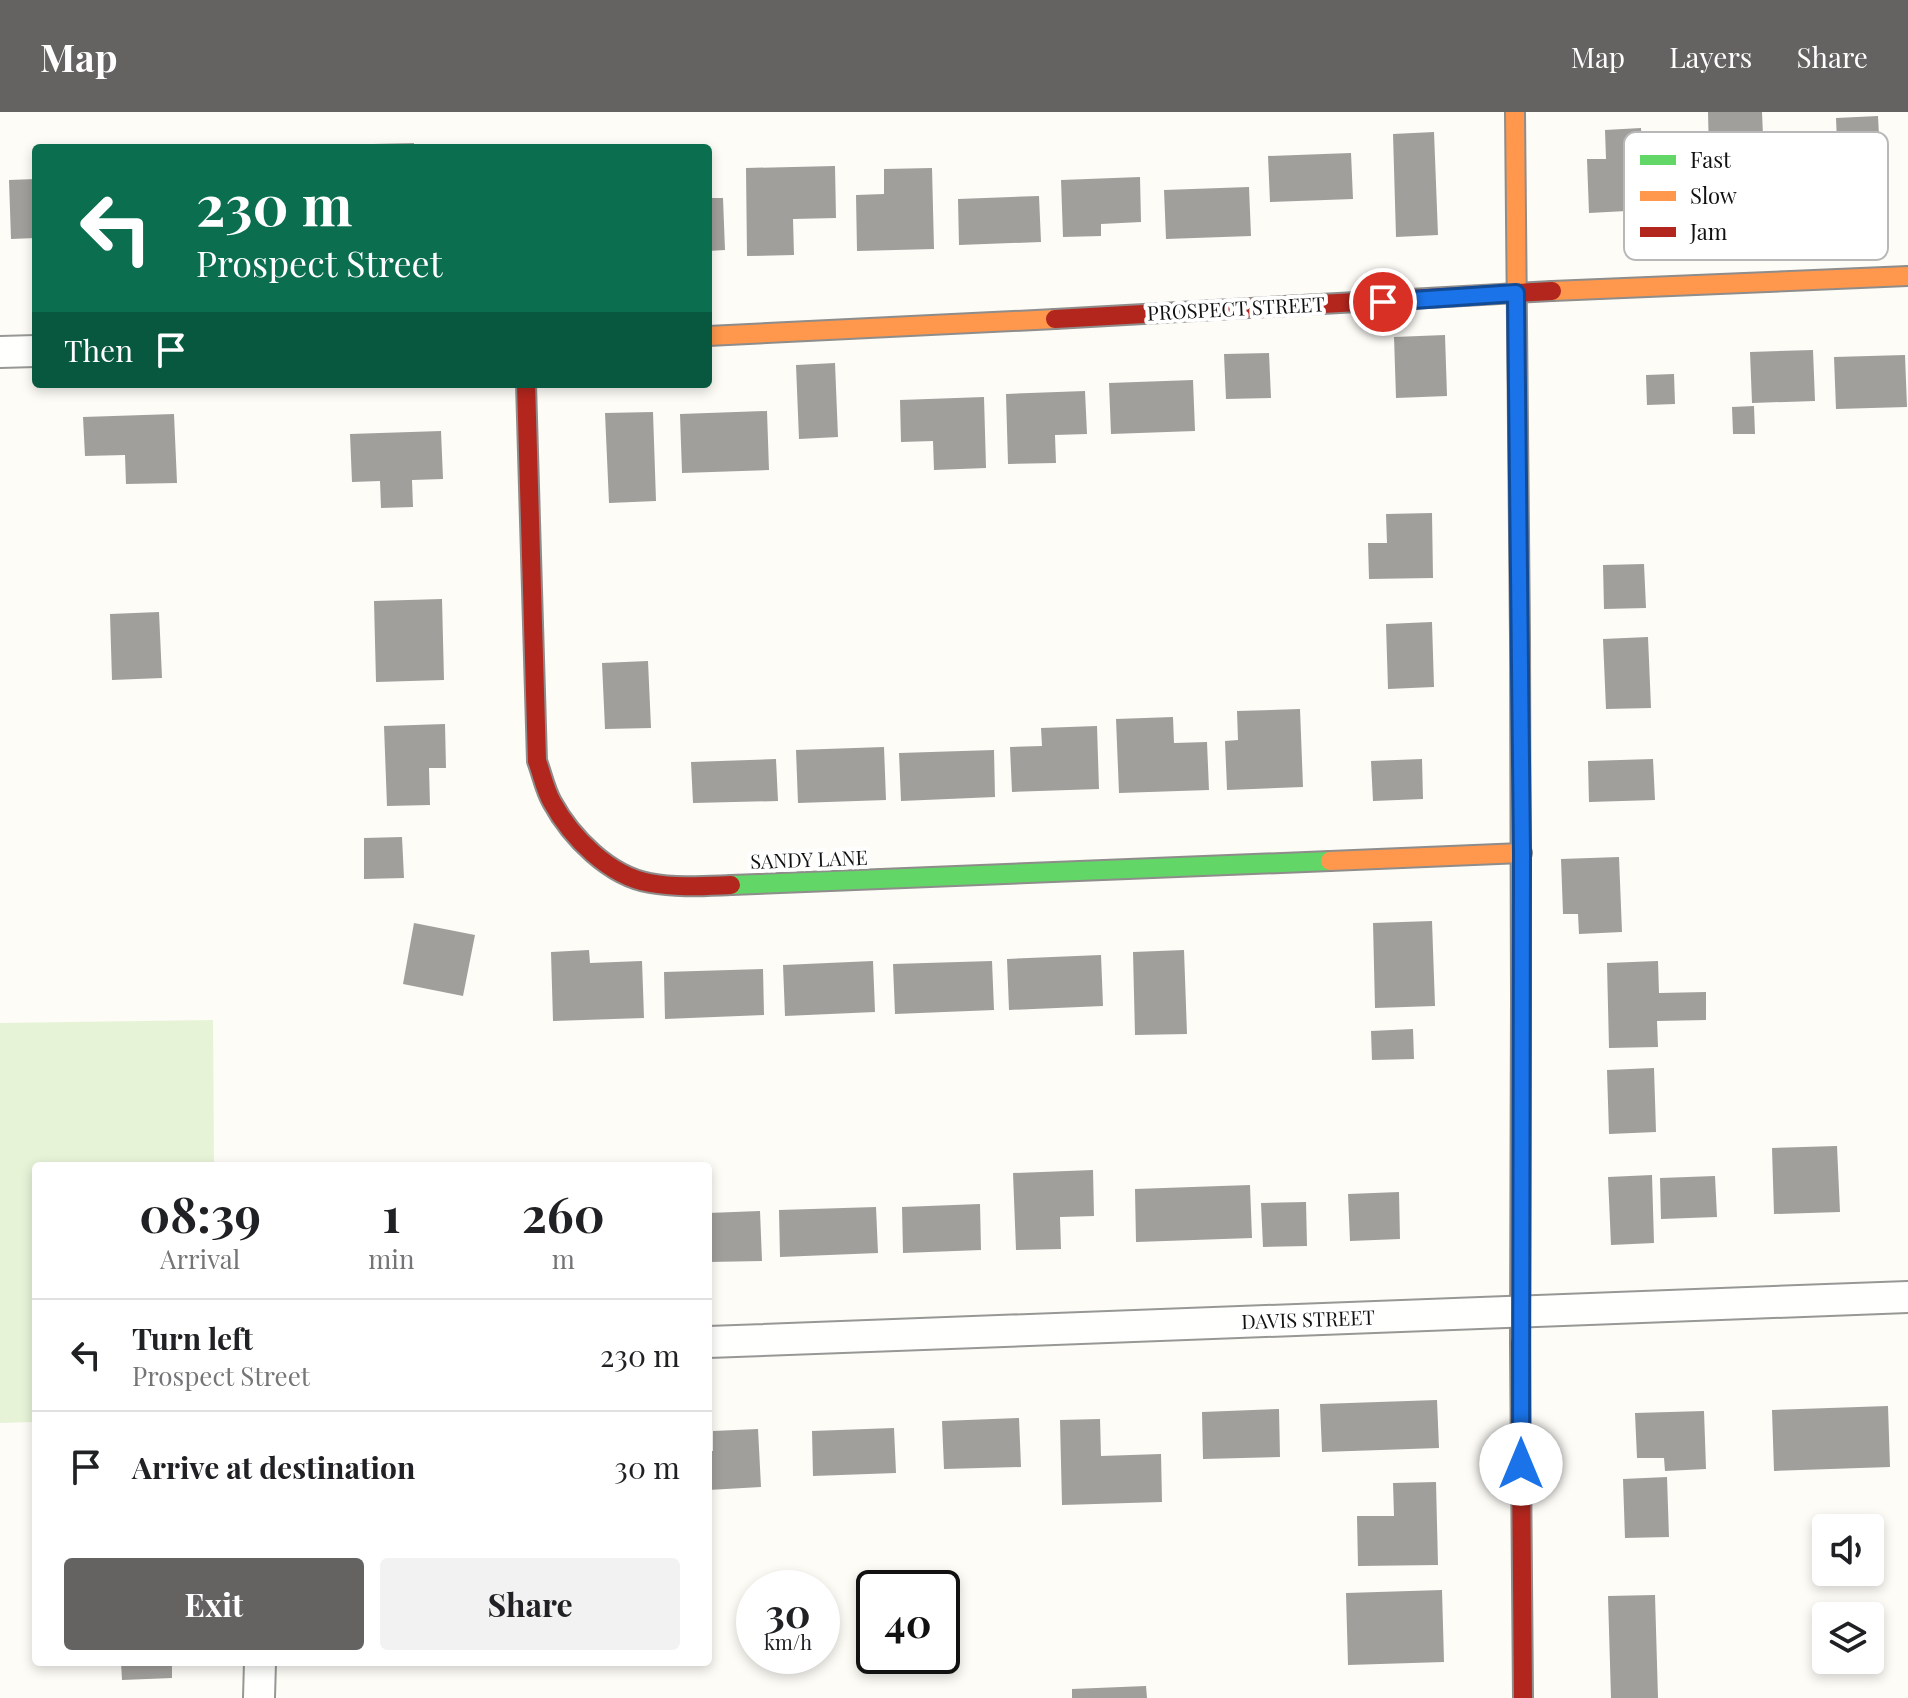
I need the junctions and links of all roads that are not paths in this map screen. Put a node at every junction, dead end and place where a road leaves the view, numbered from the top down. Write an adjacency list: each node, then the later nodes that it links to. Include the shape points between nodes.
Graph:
1 (1515, 112): 3 (street)
2 (1908, 276): 3 (street, PROSPECT STREET)
3 (1516, 293): 4 (street, PROSPECT STREET); 8 (street)
4 (712, 336)
5 (32, 351): 6 (street)
6 (0, 352)
7 (526, 388): 8 (street, SANDY LANE, via 537,761 550,799 568,828 629,877 681,887)
8 (1522, 853): 10 (street)
9 (1908, 1297): 10 (street, DAVIS STREET)
10 (1520, 1313): 11 (street, DAVIS STREET); 14 (street)
11 (712, 1342)
12 (260, 1666): 13 (street)
13 (259, 1698)
14 (1523, 1698)

